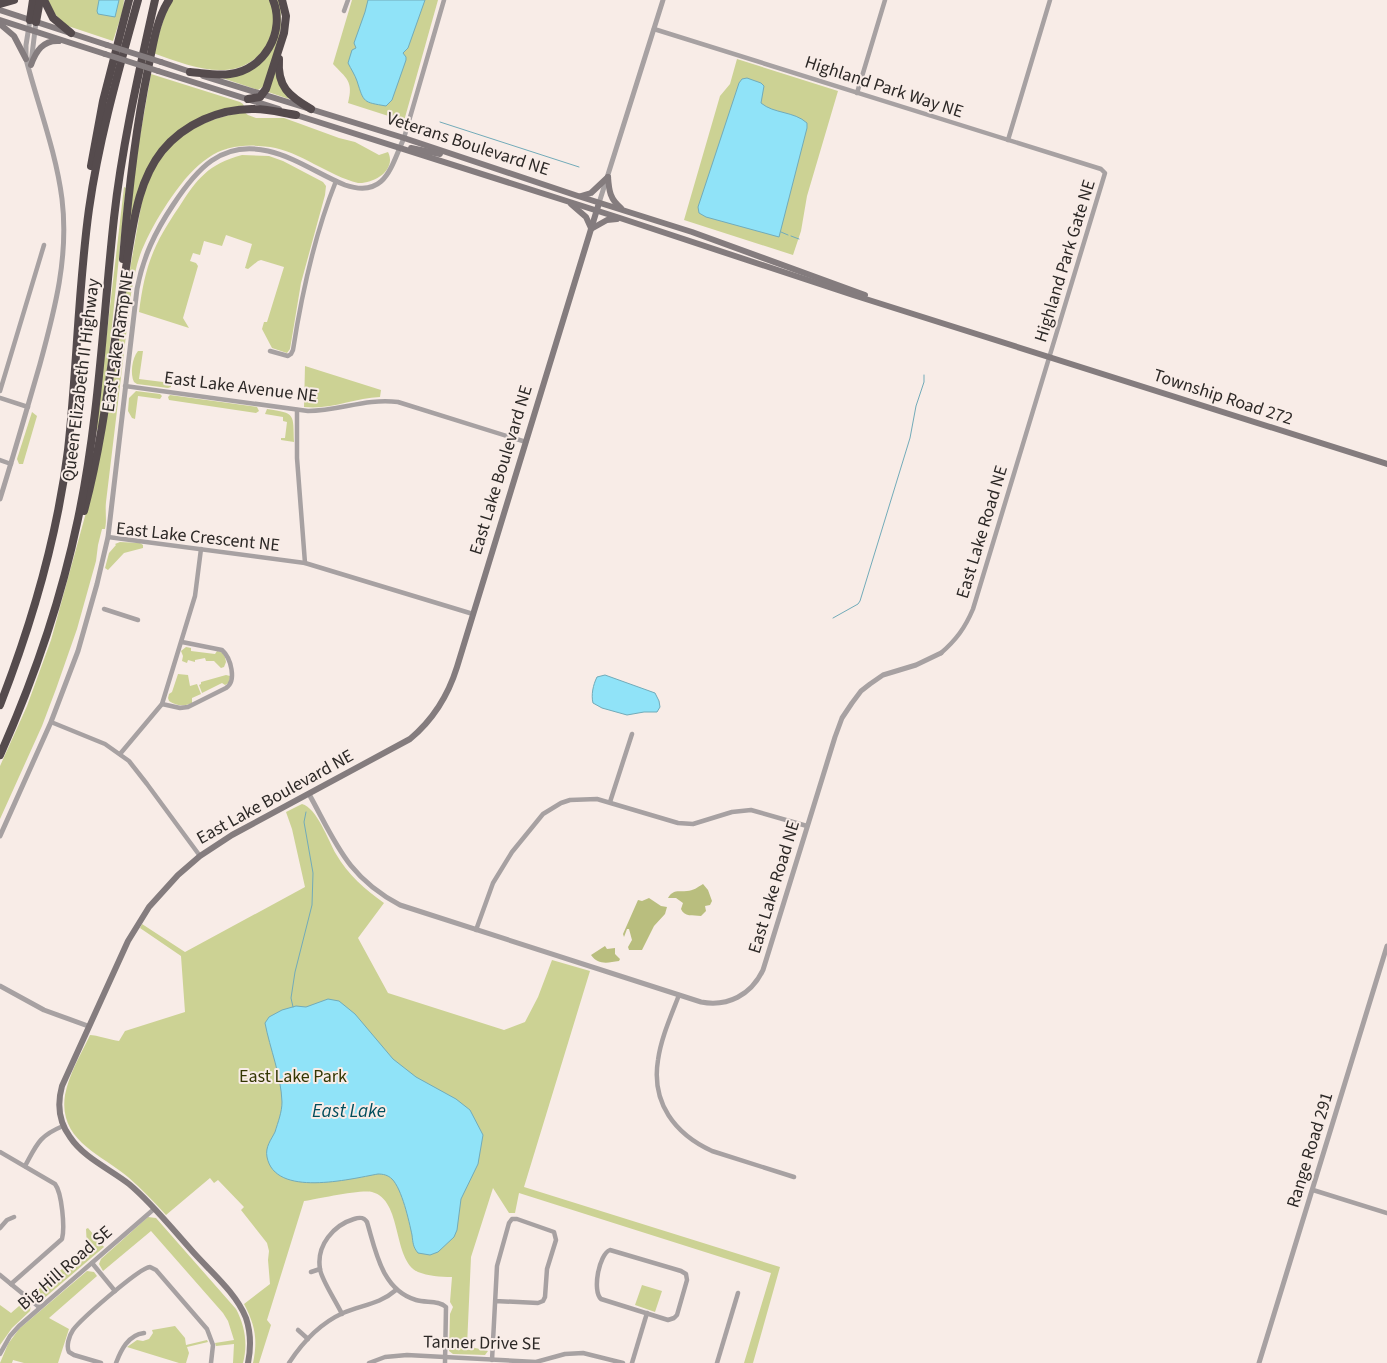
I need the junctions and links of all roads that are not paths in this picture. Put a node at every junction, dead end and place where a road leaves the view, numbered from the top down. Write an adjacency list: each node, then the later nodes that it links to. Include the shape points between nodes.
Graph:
1 (14, 0): 16 (highway)
2 (33, 0): 20 (highway)
3 (40, 0): 20 (highway)
4 (44, 0): 24 (highway, via 53,18)
5 (128, 0): 51 (highway, via 90,168)
6 (138, 0): 51 (highway, Queen Elizabeth II Highway, via 104,124)
7 (155, 0): 69 (highway, Queen Elizabeth II Highway, via 121,170 86,480)
8 (169, 0): 52 (highway, via 153,46 135,140)
9 (273, 0): 29 (highway, via 276,32 271,46 259,61 230,74)
10 (282, 0): 26 (highway, via 286,23)
11 (348, 0): 18 (street)
12 (444, 0): 36 (street)
13 (663, 0): 22 (street)
14 (885, 0): 31 (street)
15 (1050, 0): 37 (street)
16 (0, 4)
17 (0, 10): 20 (main road, Veterans Boulevard NE)
18 (344, 11)
19 (0, 20): 23 (main road, Veterans Boulevard NE)
20 (33, 21): 23 (street); 24 (main road, Veterans Boulevard NE)
21 (0, 24): 27 (main road, via 14,36)
22 (654, 29): 31 (street, Highland Park Way NE); 41 (street)
23 (32, 30): 25 (main road, Veterans Boulevard NE); 27 (street); 28 (street)
24 (71, 33): 29 (main road, Veterans Boulevard NE, bridge)
25 (69, 42): 28 (main road, via 54,41 43,45); 33 (main road, Veterans Boulevard NE, bridge)
26 (282, 44): 32 (highway); 34 (highway, via 279,65 282,84 295,99)
27 (26, 59): 30 (street)
28 (31, 65): 30 (street)
29 (190, 72): 32 (main road, Veterans Boulevard NE)
30 (31, 78): 59 (street, via 58,172 64,243 62,275)
31 (857, 93): 37 (street, Highland Park Way NE)
32 (262, 94): 33 (highway); 34 (main road, Veterans Boulevard NE)
33 (248, 99): 35 (main road, Veterans Boulevard NE)
34 (311, 109): 36 (main road, Veterans Boulevard NE)
35 (296, 115): 38 (main road, Veterans Boulevard NE); 52 (highway, via 255,109 211,116 180,134 163,150 142,186)
36 (404, 138): 38 (street, East Lake Ramp NE); 39 (main road, Veterans Boulevard NE)
37 (1008, 140): 40 (street, Highland Park Way NE)
38 (400, 148): 39 (main road); 42 (street, East Lake Ramp NE, via 391,170 379,183 358,188); 44 (main road, Veterans Boulevard NE)
39 (469, 160): 43 (main road, Veterans Boulevard NE)
40 (1105, 173): 55 (street, Highland Park Gate NE)
41 (608, 177): 43 (main road, via 591,193); 45 (street); 47 (main road, via 610,195)
42 (336, 181): 54 (street, via 304,281 293,350 288,356); 56 (street, East Lake Ramp NE, via 277,154 260,150 231,152 200,169 163,220 145,257 137,289)
43 (578, 196): 45 (main road, Veterans Boulevard NE)
44 (567, 201): 46 (main road, Veterans Boulevard NE); 49 (main road, via 586,217)
45 (600, 203): 46 (main road, East Lake Boulevard NE); 47 (main road, Veterans Boulevard NE)
46 (597, 211): 48 (main road, Veterans Boulevard NE); 49 (main road, East Lake Boulevard NE)
47 (624, 211): 53 (main road, Veterans Boulevard NE, via 692,232)
48 (620, 218): 49 (main road, via 607,220); 53 (main road, Veterans Boulevard NE)
49 (591, 229): 61 (main road, East Lake Boulevard NE)
50 (44, 245): 57 (street)
51 (84, 254): 76 (highway, Queen Elizabeth II Highway, via 68,451 54,532 36,601)
52 (120, 306): 69 (highway, via 93,475)
53 (922, 316): 55 (main road, Veterans Boulevard NE)
54 (270, 351)
55 (1050, 357): 64 (main road, Township Road 272); 74 (street, East Lake Road NE, via 973,609 957,638)
56 (126, 386): 60 (street, East Lake Avenue NE); 66 (street, East Lake Ramp NE)
57 (0, 391)
58 (0, 398): 59 (street)
59 (28, 407): 63 (street)
60 (297, 410): 61 (street, East Lake Avenue NE, via 331,410 377,400 398,402); 68 (street, via 297,465)
61 (526, 442): 71 (main road, East Lake Boulevard NE)
62 (0, 460): 63 (street)
63 (11, 464): 65 (street)
64 (1387, 464)
65 (0, 499)
66 (108, 537): 67 (street, East Lake Crescent NE); 77 (street, East Lake Crescent NE, via 86,623)
67 (201, 549): 68 (street, East Lake Crescent NE); 73 (street, via 195,596)
68 (305, 562): 71 (street, East Lake Crescent NE)
69 (68, 566): 80 (highway, Queen Elizabeth II Highway, via 30,684)
70 (104, 609): 72 (street)
71 (473, 614): 81 (main road, East Lake Boulevard NE, via 452,684 426,724 395,748)
72 (138, 620)
73 (182, 642): 75 (street); 75 (street, via 222,650 227,655 232,682 188,707)
74 (941, 653): 83 (street, East Lake Road NE, via 916,666 882,675 861,691 838,727)
75 (162, 704): 79 (street)
76 (0, 705)
77 (52, 722): 79 (street); 84 (street, East Lake Crescent NE)
78 (632, 734): 82 (street)
79 (120, 754): 85 (street, via 143,779)
80 (0, 755)
81 (309, 794): 85 (main road, East Lake Boulevard NE); 86 (street, East Lake Road NE, via 345,860 373,889 400,905)
82 (610, 802): 83 (street, via 678,823 693,824 750,810); 86 (street, via 586,798 570,800 543,814 498,874)
83 (807, 826): 89 (street, East Lake Road NE, via 763,970 756,982 735,1000 724,1003 708,1003)
84 (0, 836)
85 (200, 856): 90 (main road, East Lake Boulevard NE, via 165,889 138,924)
86 (476, 930): 89 (street, East Lake Road NE)
87 (1387, 946): 95 (street, Range Road 291)
88 (0, 986): 90 (street, via 44,1010)
89 (678, 995): 94 (street, via 661,1046 657,1073 660,1096 671,1120 690,1140 712,1152)
90 (88, 1026): 91 (main road, East Lake Boulevard NE, via 62,1086 59,1102)
91 (63, 1126): 93 (street, via 49,1131 40,1139); 96 (main road, East Lake Boulevard NE, via 80,1149 130,1186)
92 (0, 1152): 93 (street)
93 (25, 1166): 104 (street, via 57,1186 63,1233 59,1242)
94 (794, 1176)
95 (1313, 1190): 97 (street); 128 (street, Range Road 291)
96 (154, 1209): 100 (street, Big Hill Road SE); 122 (main road, East Lake Boulevard NE, via 241,1308 251,1343)
97 (1387, 1213)
98 (14, 1217): 99 (street)
99 (0, 1228)
100 (92, 1263): 106 (street); 109 (street, Big Hill Road SE)
101 (320, 1270): 102 (street); 105 (street, via 321,1255 329,1235 340,1225 360,1217 366,1219 380,1265); 111 (street)
102 (311, 1272)
103 (0, 1276): 104 (street)
104 (11, 1284): 109 (street)
105 (396, 1290): 111 (street, via 380,1301); 117 (street, via 414,1300 444,1305)
106 (115, 1291): 119 (street, via 73,1329 67,1346 71,1354); 121 (street, via 142,1269 153,1268 206,1329 213,1345)
107 (738, 1292): 127 (street)
108 (495, 1302): 108 (street, via 498,1258 510,1221 517,1219 554,1232 556,1240 546,1270 543,1301 538,1304); 118 (street)
109 (39, 1307): 115 (street, Big Hill Road SE, via 16,1329)
110 (647, 1313): 110 (street, via 598,1297 597,1279 605,1252 613,1250 686,1274 677,1315 668,1320); 126 (street)
111 (342, 1314): 114 (street)
112 (298, 1330): 114 (street)
113 (144, 1333): 120 (street, via 128,1341)
114 (308, 1339): 123 (street)
115 (0, 1354)
116 (385, 1360): 117 (street, Tanner Drive SE, via 407,1355); 124 (street, Tanner Drive SE)
117 (445, 1360): 118 (street, Tanner Drive SE)
118 (492, 1360): 125 (street, Tanner Drive SE, via 536,1362 583,1353)
119 (101, 1363)
120 (116, 1363)
121 (211, 1363)
122 (248, 1363)
123 (290, 1363)
124 (369, 1363)
125 (623, 1363)
126 (632, 1363)
127 (717, 1363)
128 (1258, 1363)

